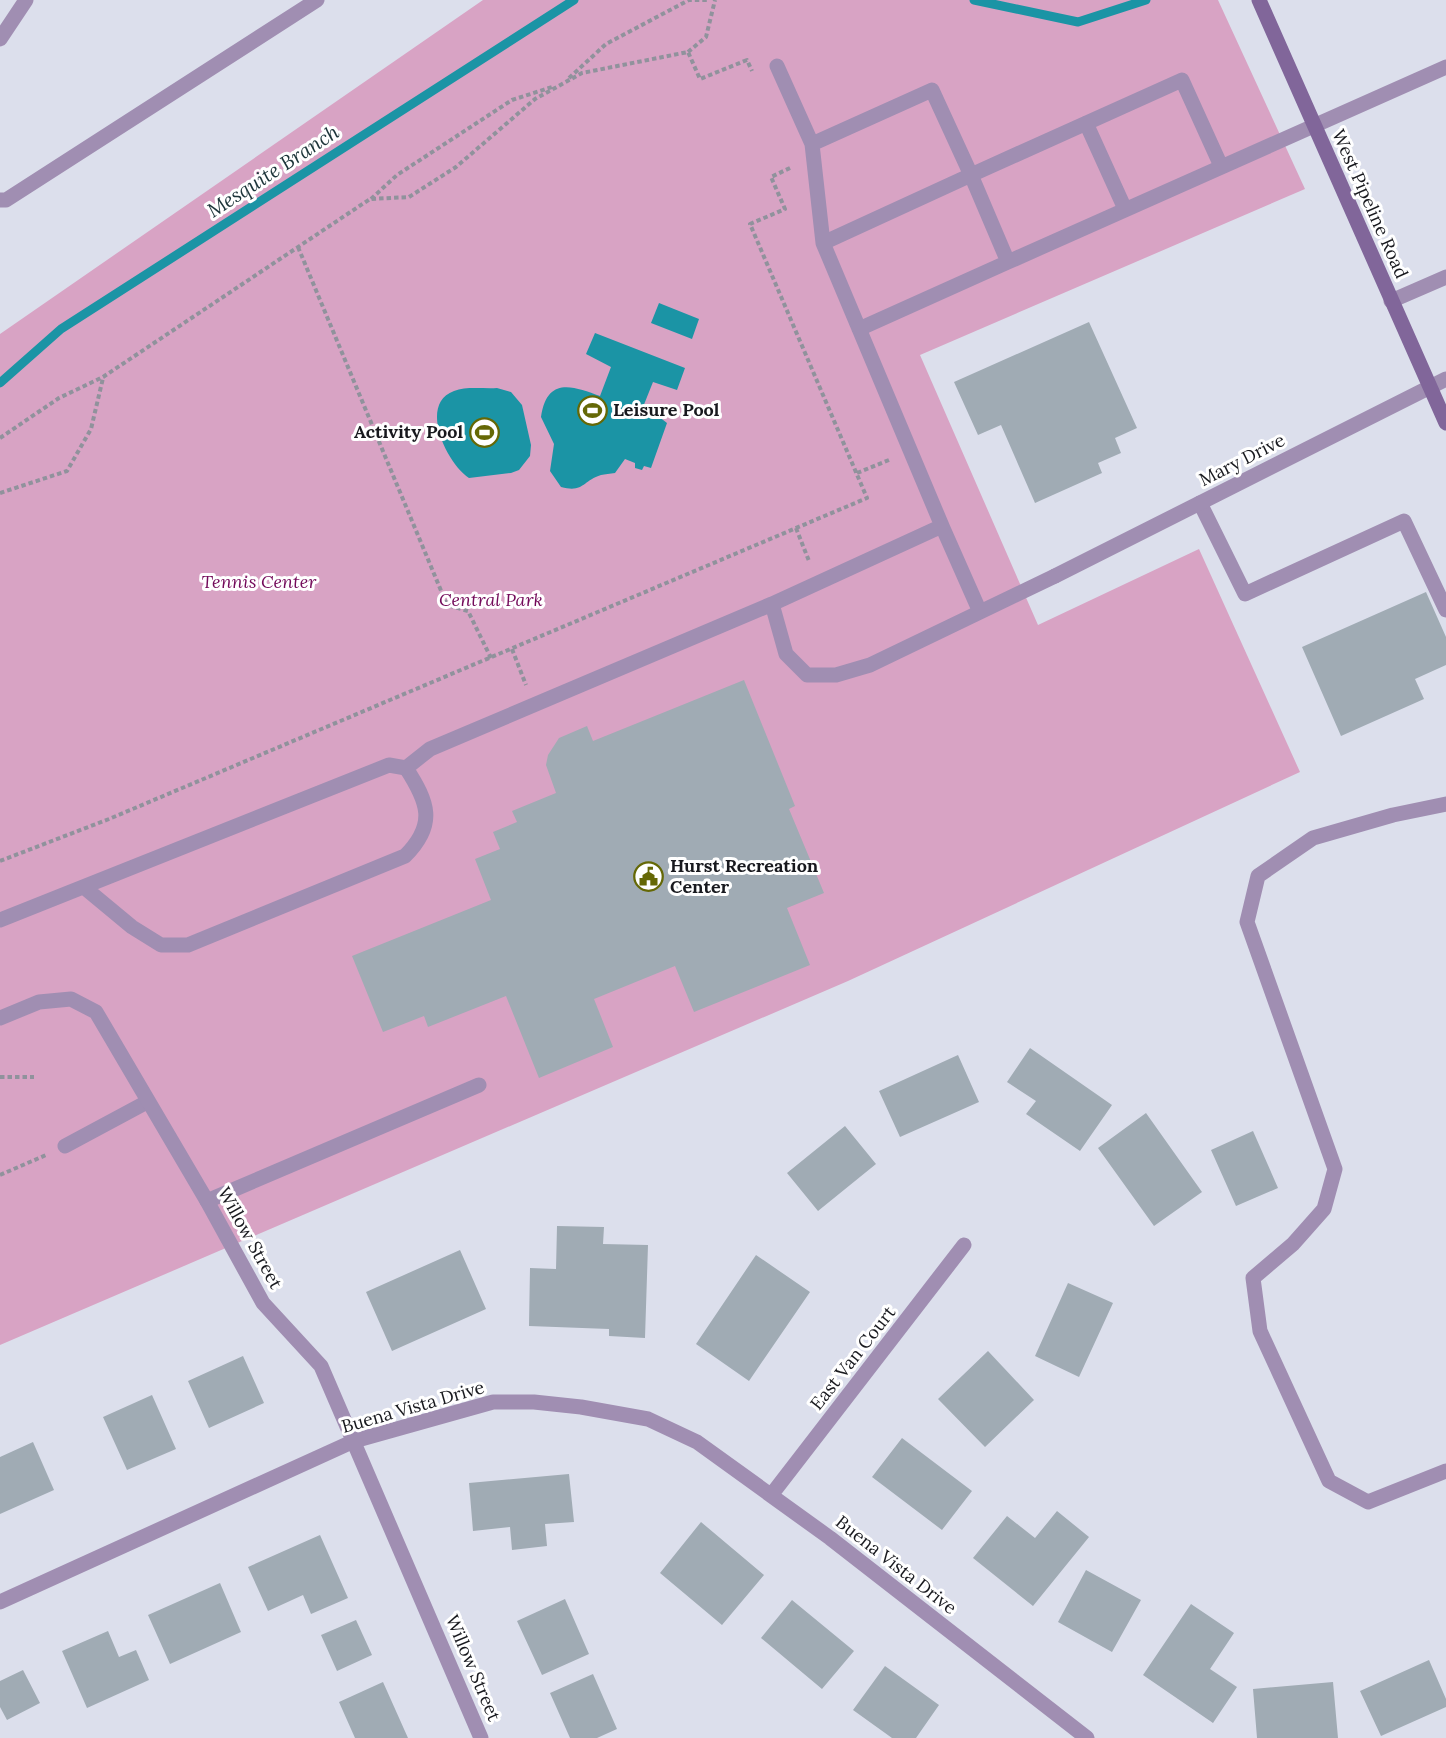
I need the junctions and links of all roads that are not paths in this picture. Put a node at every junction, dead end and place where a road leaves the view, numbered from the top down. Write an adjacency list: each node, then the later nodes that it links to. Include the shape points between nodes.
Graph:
1 (26, 0): 4 (street)
2 (317, 0): 12 (street, via 158,105 6,200)
3 (1260, 3): 8 (main road, West Pipeline Road)
4 (0, 39)
5 (777, 66): 9 (street)
6 (1446, 67): 8 (street)
7 (1086, 123): 10 (street, via 1182,80); 11 (street); 13 (street)
8 (1313, 124): 10 (street); 17 (main road, West Pipeline Road)
9 (812, 144): 11 (street, via 932,90); 14 (street)
10 (1221, 166): 13 (street)
11 (971, 176): 14 (street); 15 (street)
12 (0, 200)
13 (1125, 209): 15 (street)
14 (823, 243): 18 (street)
15 (1008, 262): 18 (street)
16 (1446, 277): 17 (street)
17 (1391, 301): 20 (main road, West Pipeline Road)
18 (859, 329): 23 (street)
19 (1446, 379): 20 (street, Mary Drive)
20 (1430, 388): 21 (main road, West Pipeline Road); 22 (street, Mary Drive)
21 (1446, 423)
22 (1200, 503): 25 (street, via 1245,594 1404,521); 26 (street, Mary Drive)
23 (942, 526): 24 (street); 26 (street)
24 (772, 604): 26 (street, Mary Drive, via 786,654 807,675 836,675 870,665); 27 (street, via 429,749)
25 (1446, 610)
26 (980, 612)
27 (406, 768): 29 (street, via 389,765); 29 (street, via 424,795 426,821 420,841 405,856 188,945 161,945)
28 (1446, 804): 38 (street, via 1313,838 1258,876 1246,922 1335,1169 1324,1209 1293,1244 1253,1278 1260,1331 1329,1481 1368,1502)
29 (85, 888): 30 (street)
30 (0, 920)
31 (0, 1018): 33 (street, Willow Street, via 39,1002 71,999 96,1012)
32 (479, 1085): 35 (street)
33 (147, 1102): 34 (street); 35 (street, Willow Street)
34 (65, 1146)
35 (207, 1201): 37 (street, Willow Street, via 263,1303 321,1366)
36 (964, 1245): 39 (street, East Van Court)
37 (354, 1441): 39 (street, Buena Vista Drive, via 494,1402 581,1407 648,1419 697,1442); 40 (street, Buena Vista Drive); 41 (street, Willow Street)
38 (1446, 1472)
39 (772, 1494): 42 (street, Buena Vista Drive)
40 (0, 1602)
41 (481, 1738)
42 (1087, 1738)

